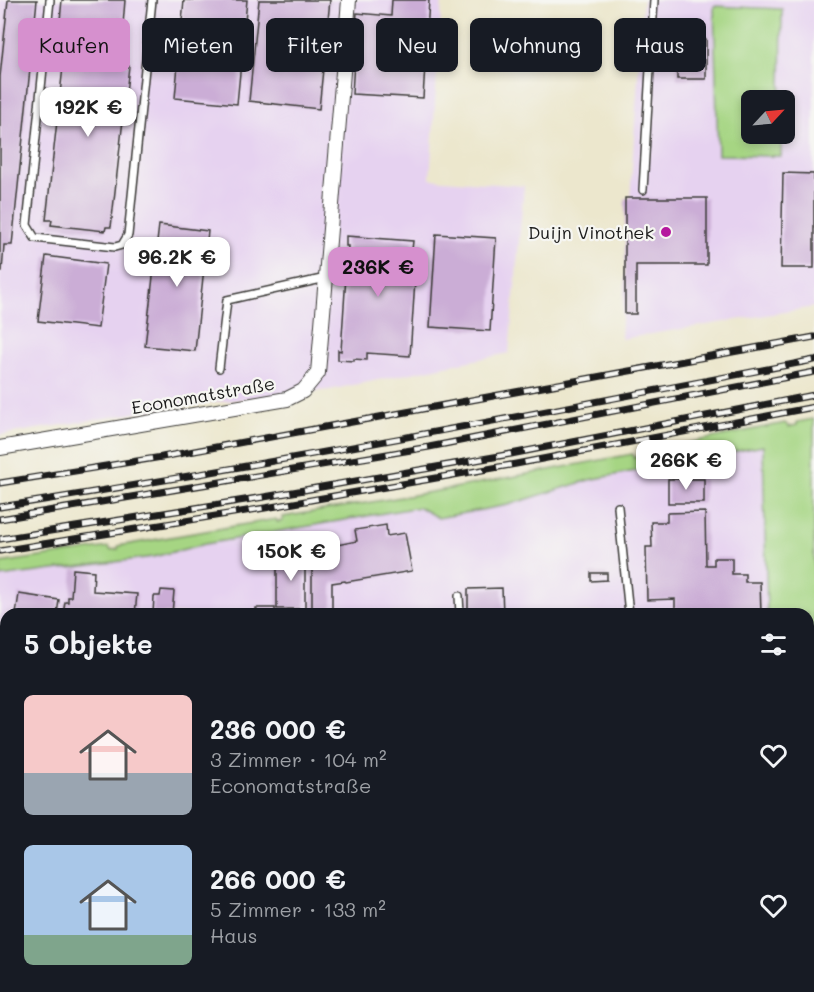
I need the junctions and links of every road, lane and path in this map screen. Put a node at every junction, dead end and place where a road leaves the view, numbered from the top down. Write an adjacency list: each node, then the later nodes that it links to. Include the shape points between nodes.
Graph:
1 (50, 0): 2 (lane, via 27,225 35,238 115,247 122,245 128,235)
2 (152, 0)
3 (349, 0): 6 (street, Economatstraße)
4 (654, 0): 5 (lane)
5 (643, 190)
6 (327, 278): 7 (lane, via 227,300); 8 (street, Economatstraße, via 318,373 303,391 287,399)
7 (219, 368)
8 (0, 448)
9 (618, 507): 12 (lane)
10 (459, 596): 11 (lane)
11 (460, 608)
12 (628, 608)

